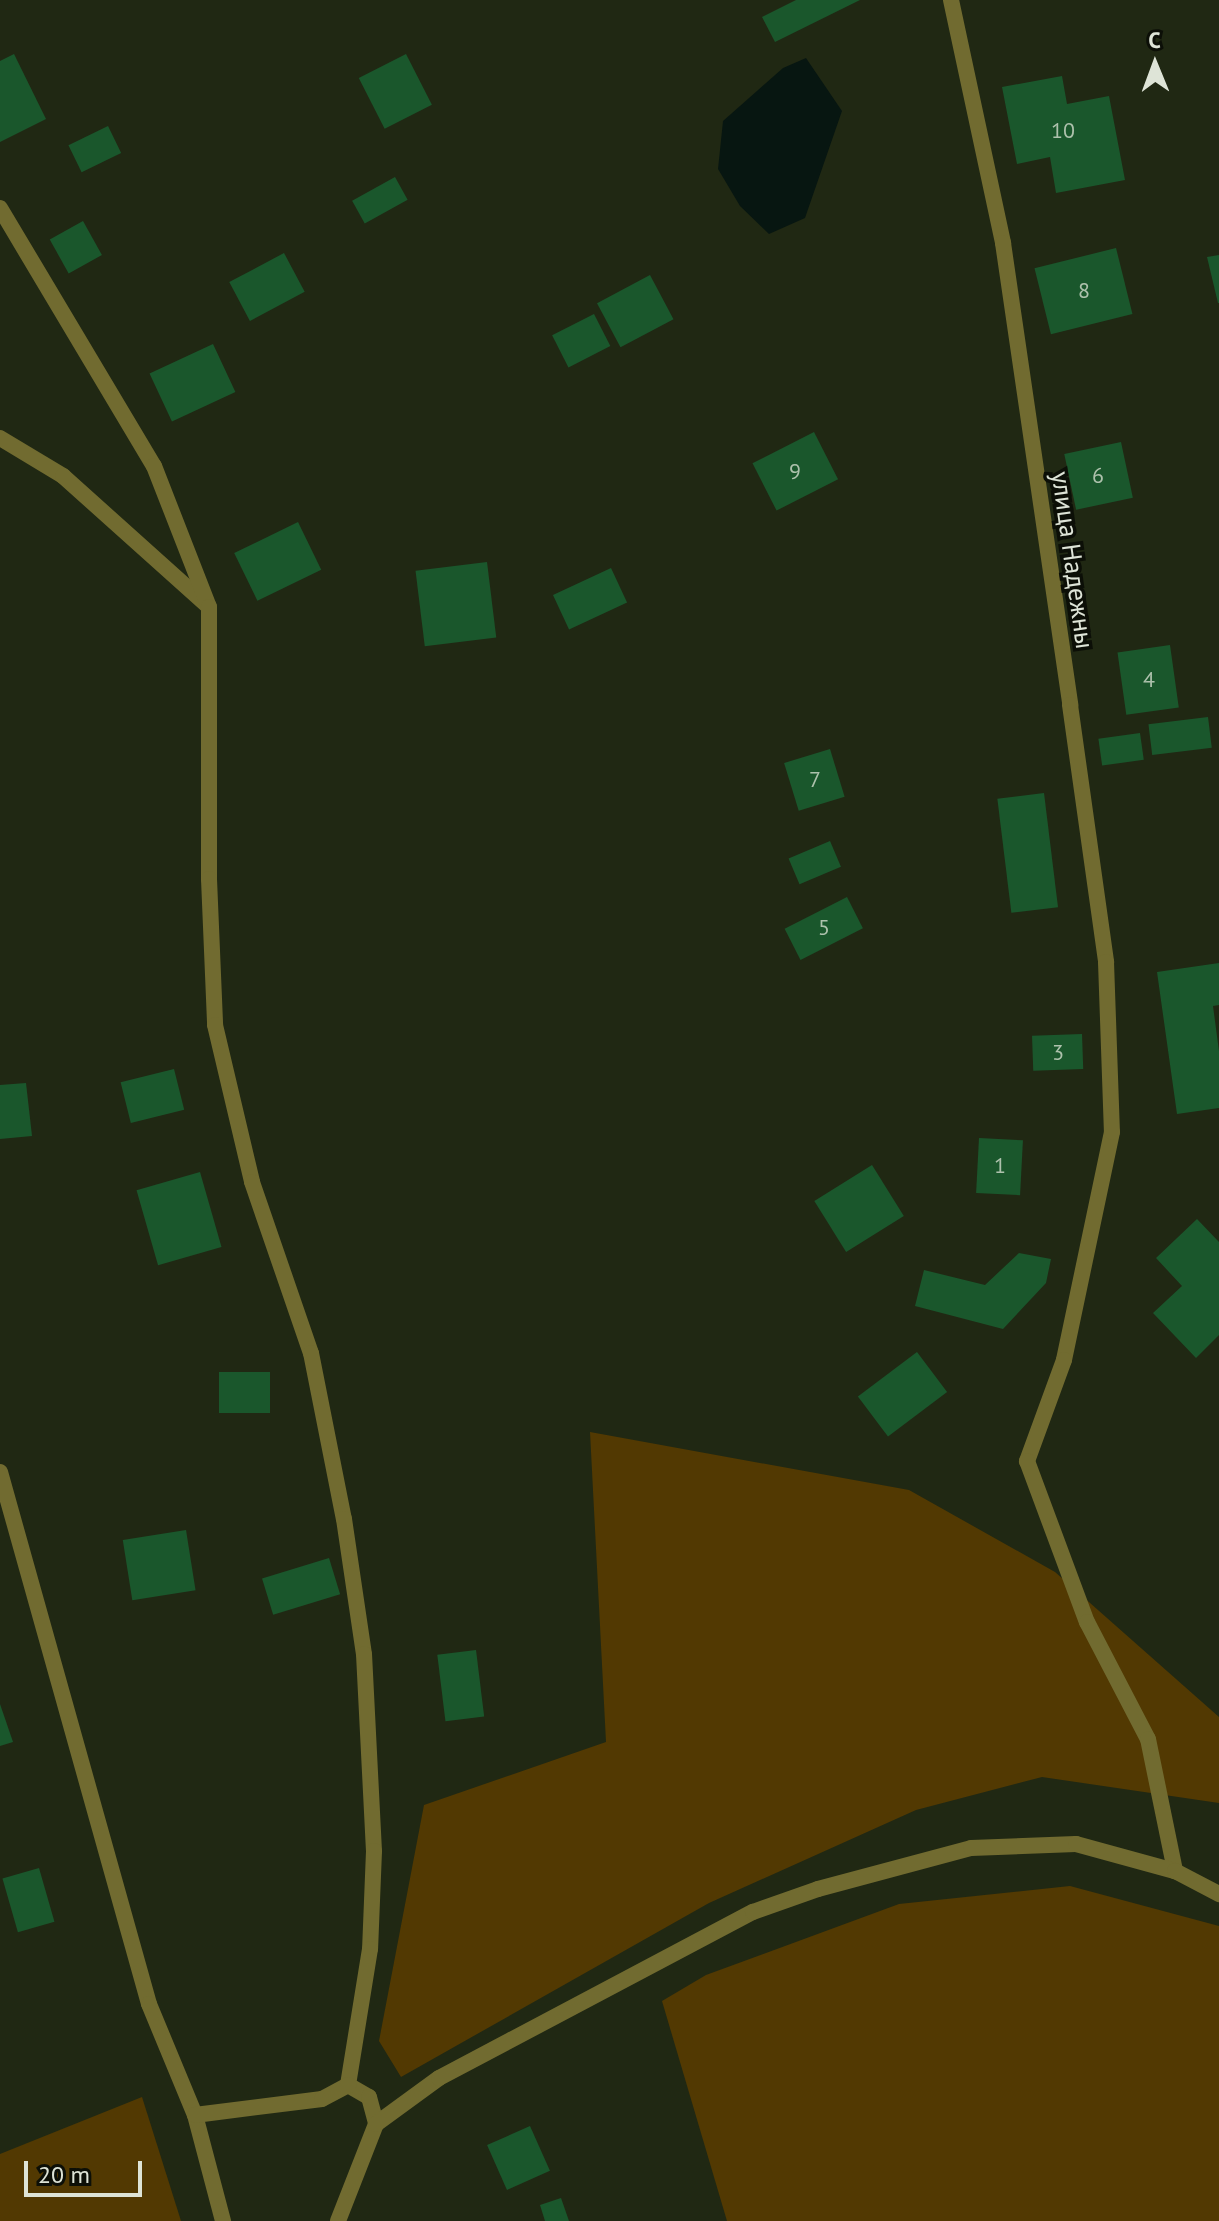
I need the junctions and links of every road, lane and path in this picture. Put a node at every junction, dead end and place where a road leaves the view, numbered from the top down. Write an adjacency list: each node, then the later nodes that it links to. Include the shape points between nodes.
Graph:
1 (951, 0): 6 (street, улица Надежны, via 1003,243 1106,962 1112,1132 1064,1360 1027,1461 1087,1622 1148,1739)
2 (0, 208): 4 (street, via 154,466)
3 (0, 438): 4 (street, via 63,476)
4 (209, 607): 8 (street, via 215,1025 252,1182 311,1353 364,1654 374,1851 370,1949)
5 (0, 1472): 9 (street, via 149,2004)
6 (1175, 1871): 7 (street); 10 (street, via 1076,1844 971,1848 818,1889 753,1912 439,2078)
7 (1219, 1894)
8 (348, 2085): 9 (street, via 322,2099); 10 (street, via 369,2097)
9 (195, 2115): 11 (street)
10 (376, 2124): 12 (street)
11 (223, 2221)
12 (338, 2221)

